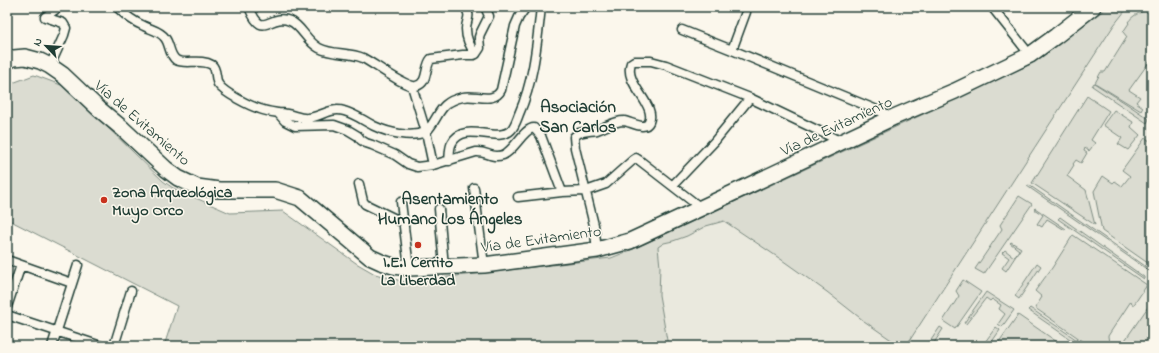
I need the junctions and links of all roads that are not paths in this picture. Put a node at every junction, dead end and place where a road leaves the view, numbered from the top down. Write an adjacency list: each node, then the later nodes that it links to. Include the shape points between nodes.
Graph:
1 (59, 7): 16 (street, via 45,17 63,24 66,28)
2 (117, 7): 19 (street, via 137,23 160,33 166,39 175,59 181,62 205,62 212,65 219,85 227,92 261,110)
3 (250, 7): 17 (street, via 258,23 291,21 319,48 362,58)
4 (465, 7): 13 (street, via 469,16 467,35)
5 (485, 7): 13 (street, via 489,16 480,34 480,48)
6 (526, 7): 21 (street, via 515,26 499,94 491,98 464,97 446,104)
7 (541, 7): 23 (street, via 533,71 514,127 509,132 501,134 468,132 459,136 451,144)
8 (746, 7): 12 (street)
9 (992, 7): 14 (street)
10 (1093, 7): 14 (highway, Vía de Evitamiento)
11 (682, 30): 12 (street)
12 (732, 50): 20 (street)
13 (476, 54): 17 (street, via 431,59 423,82 418,86)
14 (1030, 55): 20 (highway, Vía de Evitamiento)
15 (7, 60): 16 (highway, Vía de Evitamiento, via 25,57)
16 (50, 66): 41 (highway, Vía de Evitamiento, via 178,178 197,187 219,190 275,190 300,198 370,257 393,266)
17 (412, 86): 21 (street)
18 (750, 98): 22 (street); 26 (street, via 714,142); 28 (street, via 659,62 634,61 629,67 632,80 649,109 649,123 641,126 632,122 617,122 598,130 578,133 574,137)
19 (278, 113): 21 (street, via 308,118 324,112 343,110 391,132 413,135); 24 (street, via 285,121 295,126 334,125 348,130 366,143 395,155 412,166)
20 (894, 117): 22 (highway, Vía de Evitamiento)
21 (426, 132): 24 (street)
22 (842, 142): 32 (highway, Vía de Evitamiento)
23 (449, 161): 24 (street); 29 (street, via 480,151 492,156 506,154 529,129 534,128 541,136)
24 (433, 165)
25 (359, 184): 34 (street, via 362,201 365,204)
26 (673, 185): 28 (street, via 636,158 606,184); 32 (street)
27 (474, 188): 37 (street)
28 (586, 191): 29 (street); 35 (street)
29 (562, 192): 30 (street)
30 (518, 197)
31 (401, 202): 34 (street)
32 (702, 208): 35 (highway, Vía de Evitamiento, via 630,241)
33 (440, 209): 40 (street)
34 (404, 223): 41 (street)
35 (597, 250): 37 (highway, Vía de Evitamiento)
36 (7, 260): 38 (street)
37 (484, 264): 40 (highway, Vía de Evitamiento)
38 (21, 265): 42 (street); 44 (street)
39 (78, 266): 42 (street)
40 (444, 267): 41 (highway, Vía de Evitamiento)
41 (409, 268)
42 (72, 283): 46 (street)
43 (132, 291): 49 (street)
44 (7, 307)
45 (7, 315): 46 (street)
46 (56, 332): 47 (street); 48 (street)
47 (52, 346)
48 (102, 346)
49 (114, 346)

